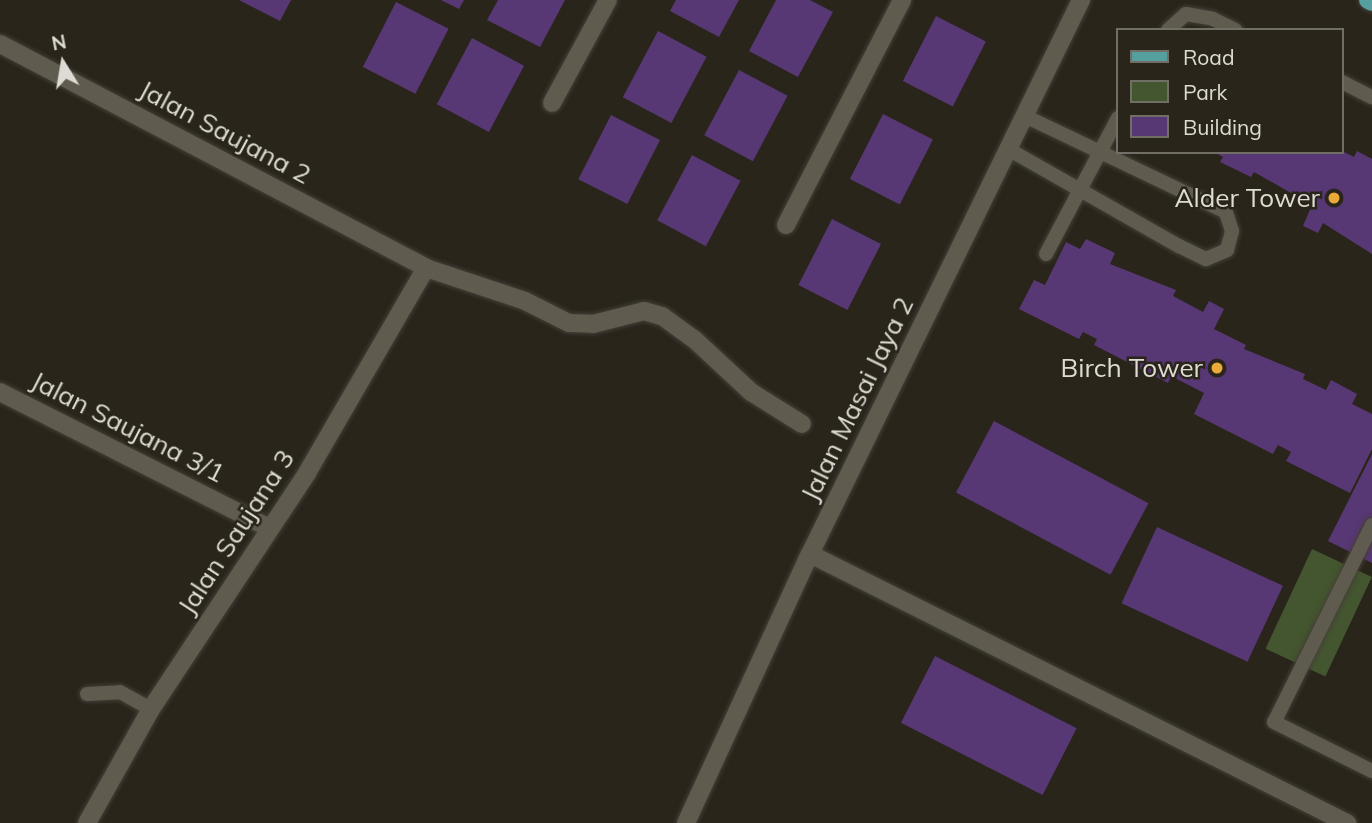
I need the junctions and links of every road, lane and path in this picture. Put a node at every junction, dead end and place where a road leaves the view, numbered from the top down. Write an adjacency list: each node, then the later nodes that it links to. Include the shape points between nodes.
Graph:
1 (608, 0): 9 (street)
2 (902, 0): 15 (street)
3 (1081, 0): 10 (street, Jalan Masai Jaya 2)
4 (1170, 28): 5 (lane, via 1186,14)
5 (1232, 28)
6 (0, 44): 17 (street, Jalan Saujana 2)
7 (1344, 83): 8 (lane)
8 (1372, 97)
9 (552, 103)
10 (1025, 116): 12 (street, Jalan Masai Jaya 2); 13 (lane)
11 (1116, 122): 13 (lane)
12 (1008, 149): 14 (lane); 22 (street, Jalan Masai Jaya 2)
13 (1099, 152): 14 (lane); 14 (lane, via 1226,212 1232,231 1227,250 1206,259)
14 (1080, 187): 16 (lane)
15 (786, 225)
16 (1046, 254)
17 (426, 268): 19 (street, Jalan Saujana 2, via 525,301 569,323 593,324 652,312 694,339 751,392); 21 (street, Jalan Saujana 3)
18 (0, 392): 21 (street, Jalan Saujana 3/1)
19 (802, 424)
20 (1372, 525): 25 (lane, via 1274,722)
21 (269, 528): 24 (street, Jalan Saujana 3)
22 (810, 554): 27 (street, Jalan Masai Jaya 2); 28 (street)
23 (88, 694): 24 (lane, via 120,692)
24 (151, 709): 26 (street, Jalan Saujana 3)
25 (1372, 771)
26 (87, 823)
27 (686, 823)
28 (1347, 823)

